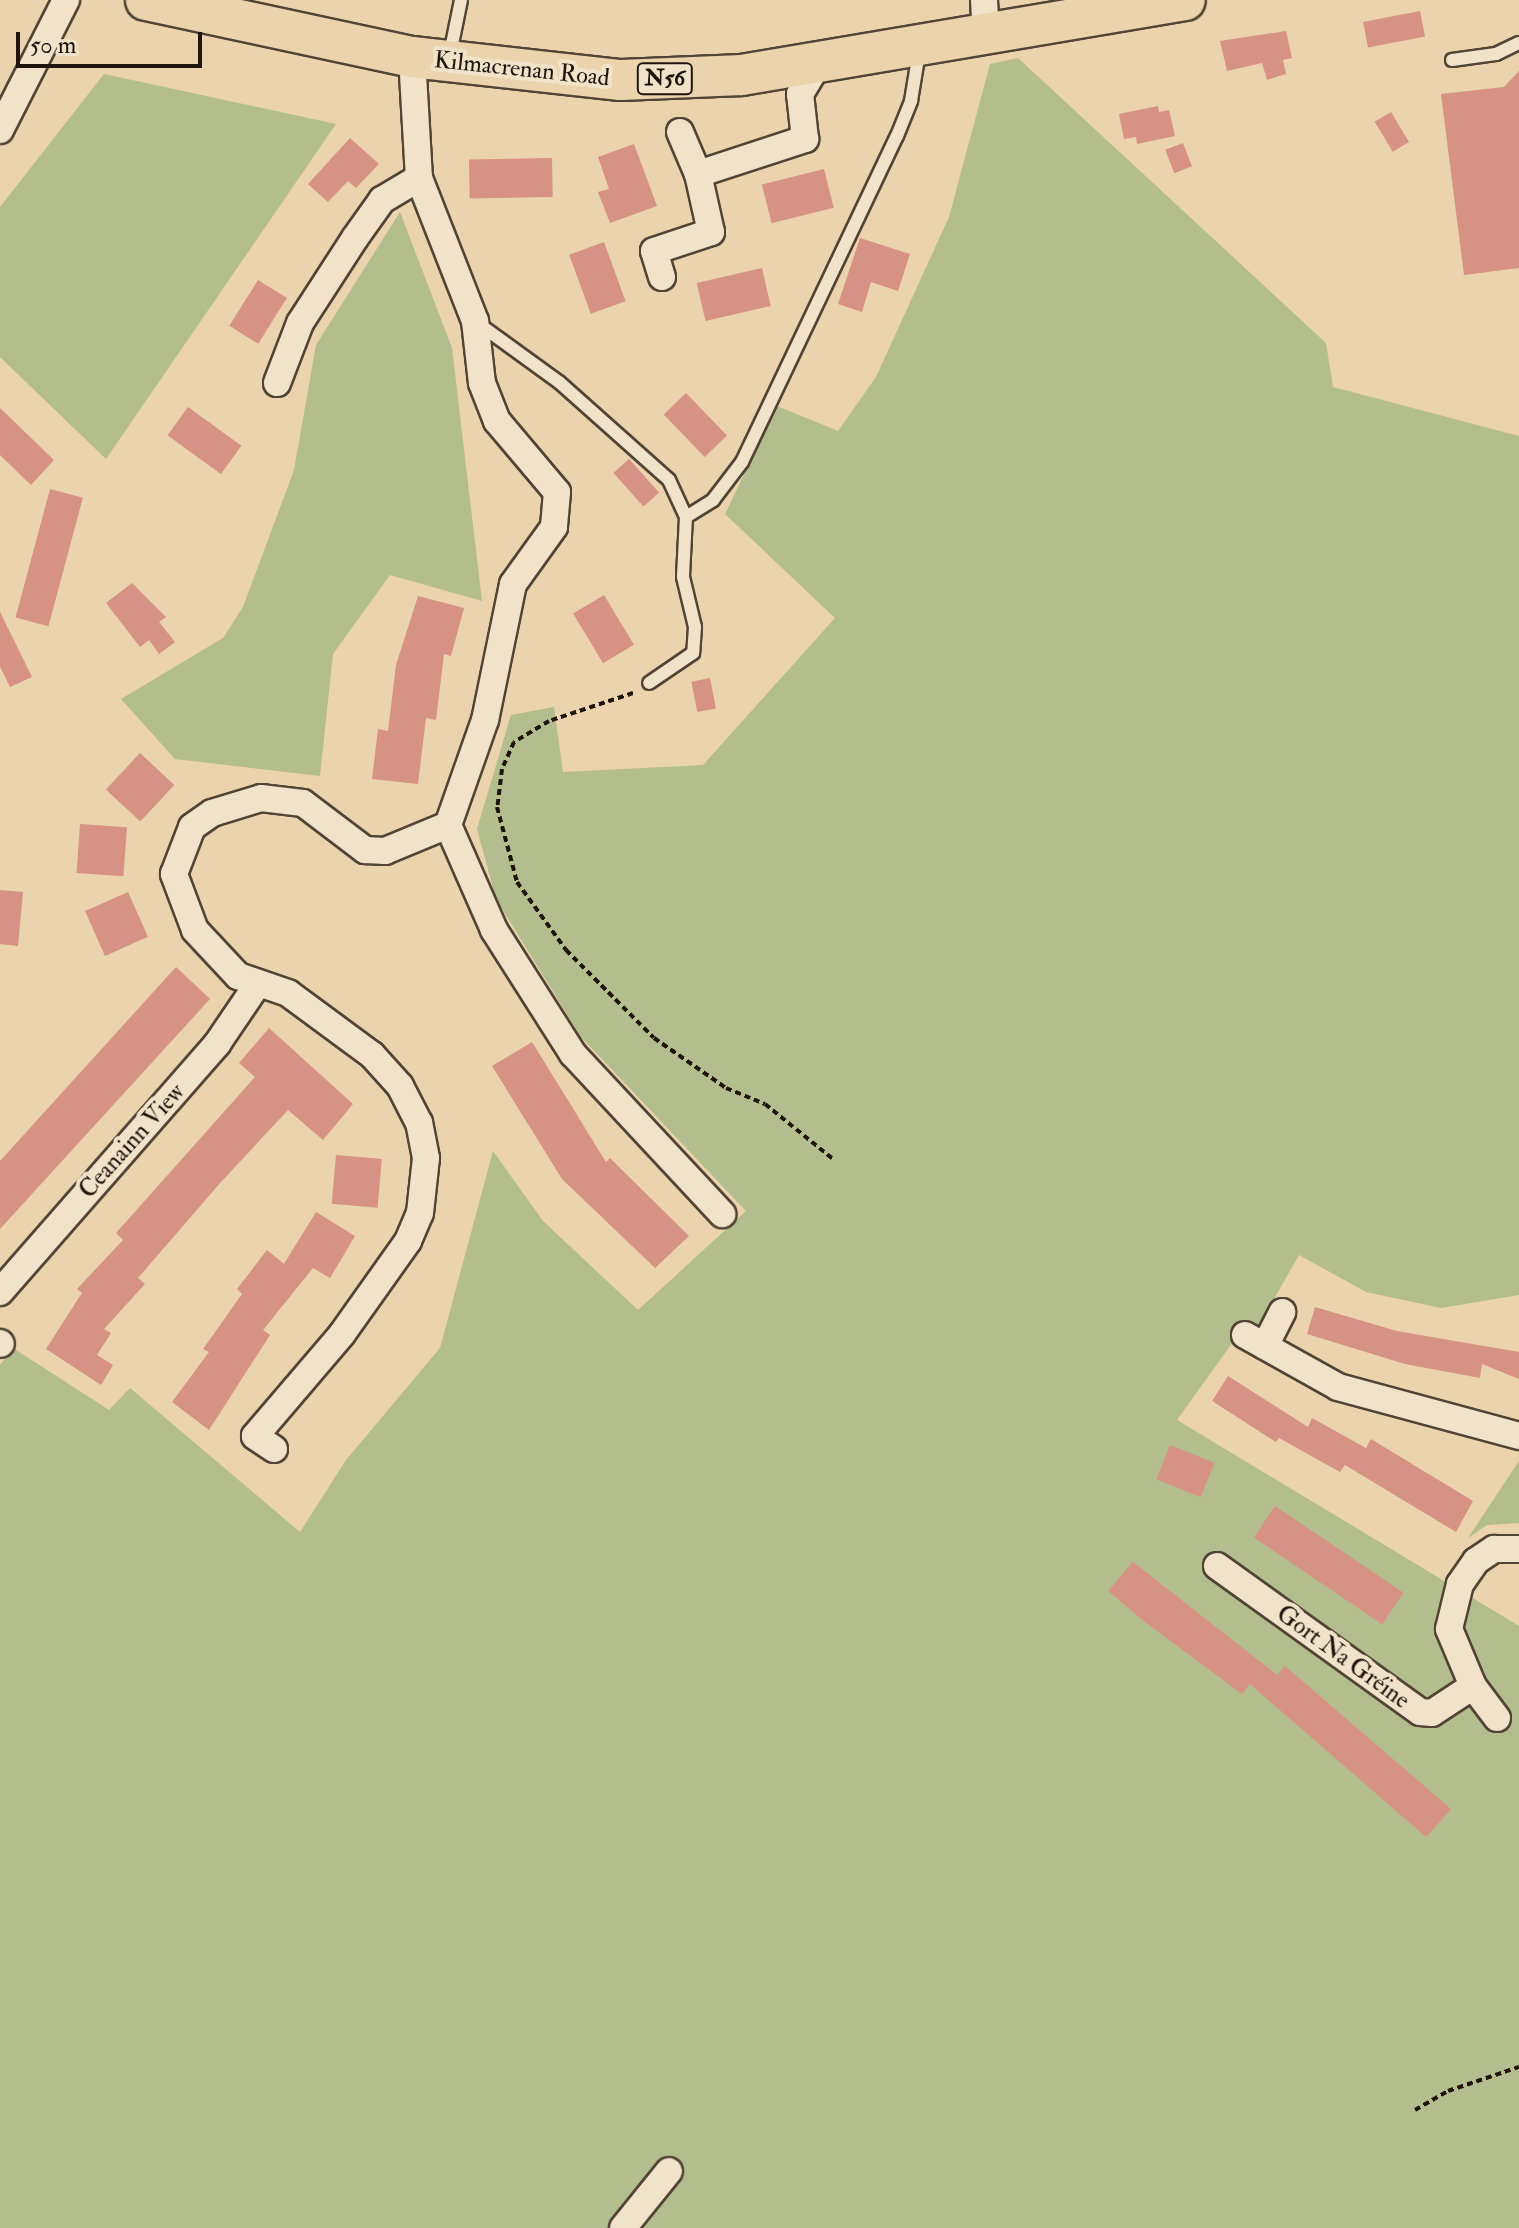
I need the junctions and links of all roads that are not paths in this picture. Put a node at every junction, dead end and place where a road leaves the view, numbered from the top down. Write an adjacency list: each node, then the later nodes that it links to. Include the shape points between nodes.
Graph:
1 (66, 0): 11 (street)
2 (146, 0): 8 (main road, Kilmacrenan Road / N56)
3 (461, 0): 8 (lane)
4 (1185, 0): 5 (main road, Kilmacrenan Road / N56)
5 (985, 17): 7 (main road, Kilmacrenan Road / N56)
6 (1519, 43): 9 (lane, via 1496,54)
7 (918, 46): 10 (main road, Kilmacrenan Road / N56); 18 (lane, via 911,101 897,136 742,462 713,500)
8 (430, 59): 10 (main road, Kilmacrenan Road / N56, via 621,80 742,75); 14 (street)
9 (1452, 60)
10 (818, 64): 13 (street, via 800,94 805,139)
11 (0, 130)
12 (680, 132): 13 (street)
13 (698, 174): 15 (street, via 711,232 654,251)
14 (419, 178): 16 (street); 17 (street, via 382,200 355,238 300,323)
15 (662, 277)
16 (475, 321): 18 (lane, via 559,382 669,480); 20 (street, via 482,383 497,421 557,492 554,527 513,584 485,720)
17 (277, 383)
18 (686, 517): 19 (lane, via 683,577 695,627 693,653)
19 (649, 683)
20 (448, 825): 21 (street, via 385,851 365,850 303,803 261,798 212,813 192,827 174,874 181,904 218,957); 22 (street, via 494,930 573,1054)
21 (257, 985): 23 (street, Ceanainn View, via 217,1044); 26 (street, via 288,993 372,1055 400,1086 419,1123 426,1158 420,1213 408,1241 342,1334 255,1436)
22 (722, 1214)
23 (0, 1292)
24 (1282, 1312): 25 (street, via 1255,1341 1338,1387)
25 (1519, 1436)
26 (274, 1449)
27 (1519, 1549): 29 (street, via 1494,1549 1460,1584 1449,1629)
28 (1217, 1566): 29 (street, Gort Na Gréine, via 1420,1712 1432,1713)
29 (1473, 1686): 30 (street)
30 (1497, 1718)
31 (669, 2171): 32 (street)
32 (623, 2228)

